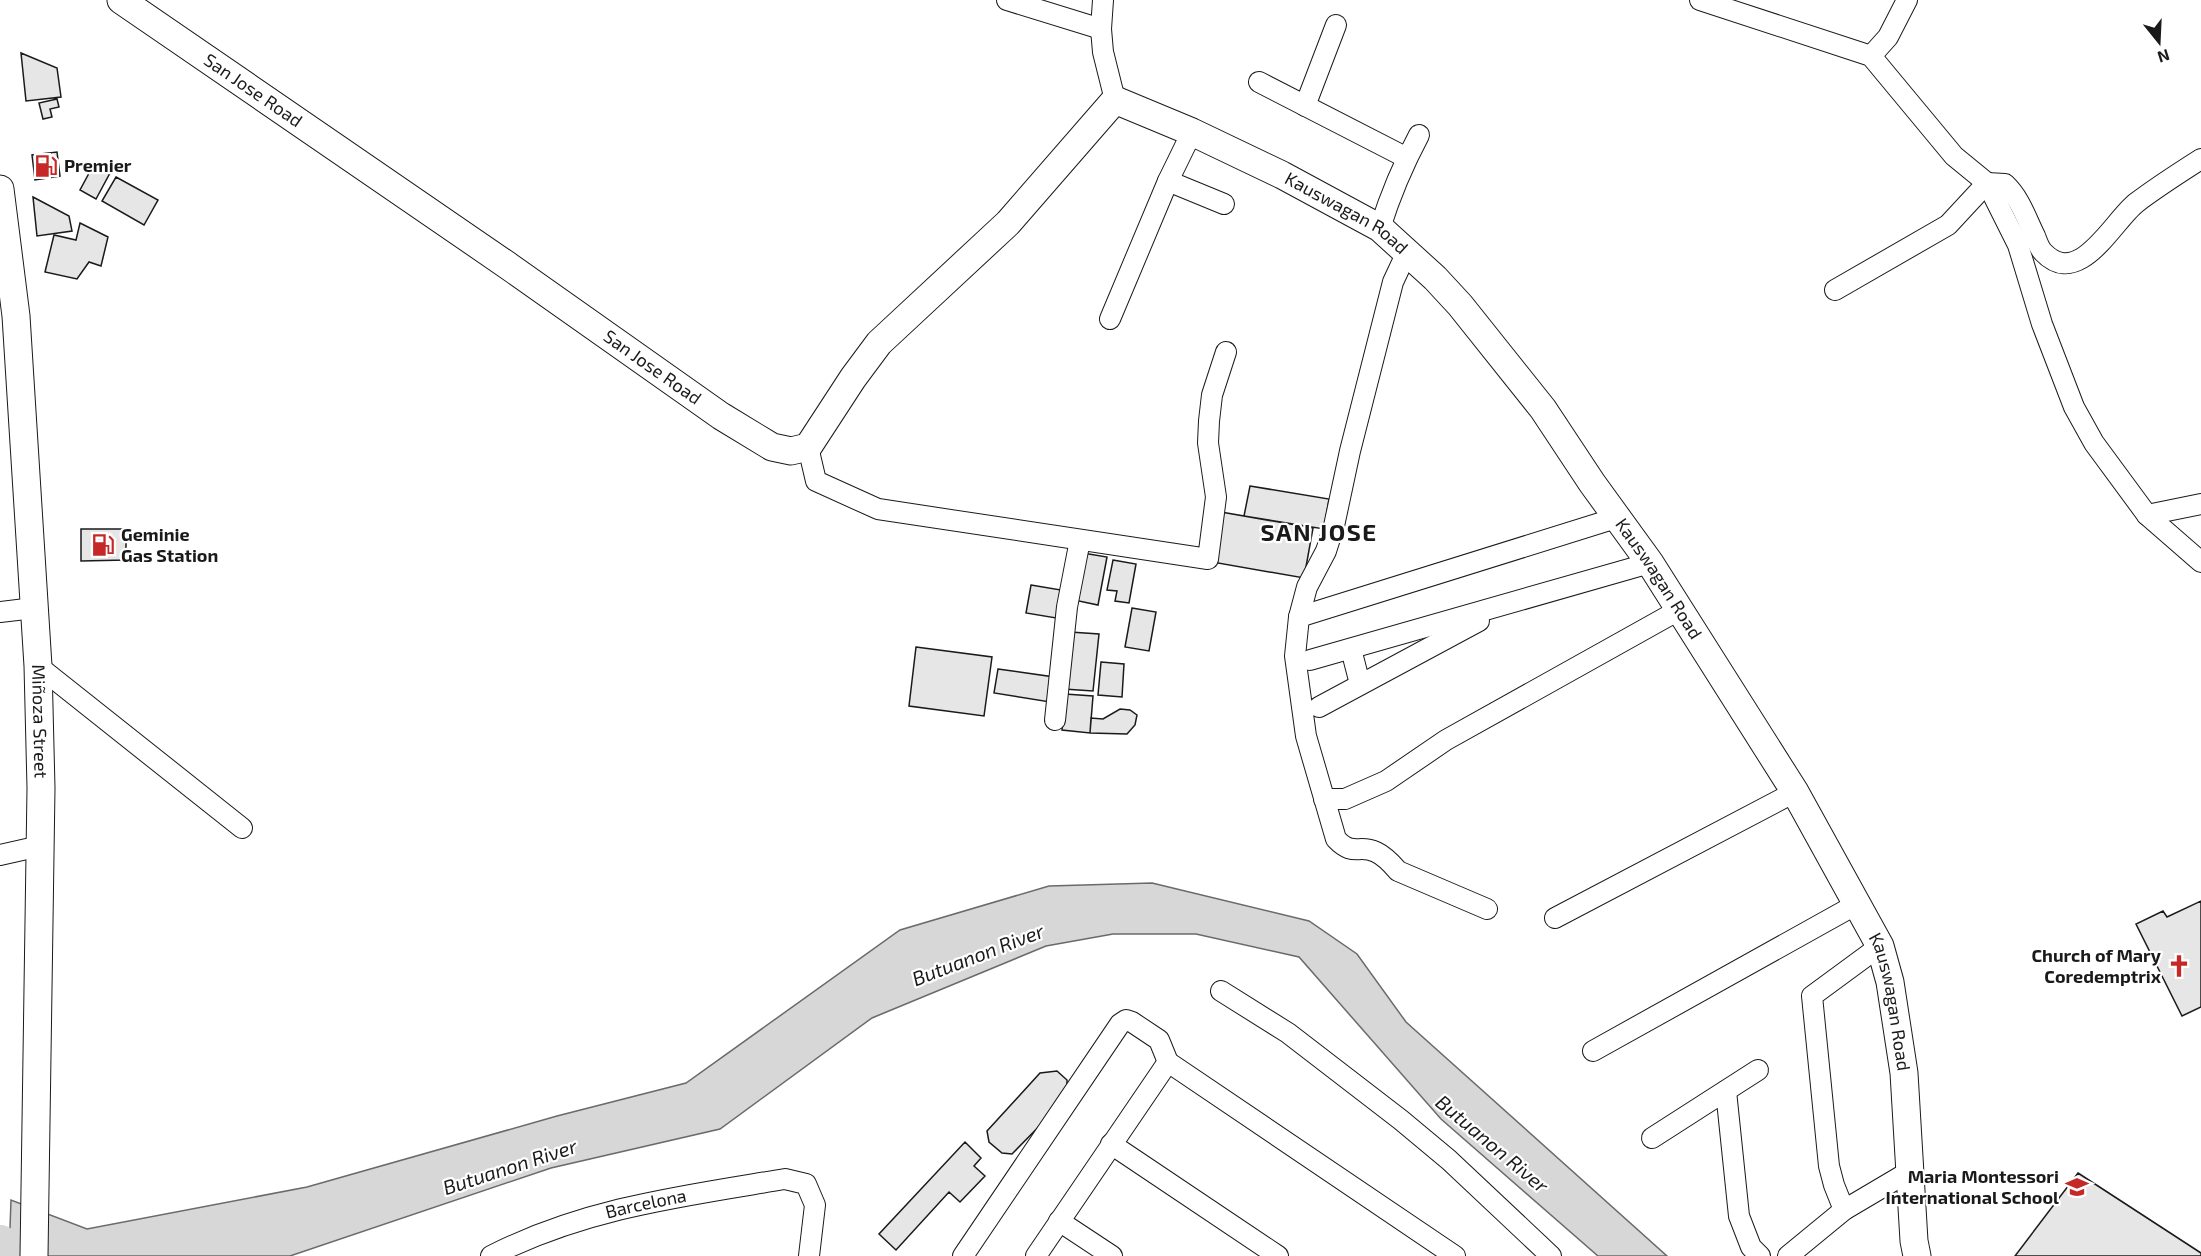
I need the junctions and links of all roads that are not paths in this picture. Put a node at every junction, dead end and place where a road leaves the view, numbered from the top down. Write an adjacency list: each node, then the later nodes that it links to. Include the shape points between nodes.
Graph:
1 (121, 0): 25 (street, San Jose Road, via 721,416 772,447 791,451)
2 (1007, 0): 7 (street)
3 (1103, 0): 7 (street)
4 (1700, 0): 8 (street)
5 (1907, 0): 8 (street, via 1888,37)
6 (1336, 25): 11 (street)
7 (1101, 29): 10 (street)
8 (1871, 56): 17 (street, via 1954,156)
9 (1259, 82): 11 (street)
10 (1115, 100): 12 (street, Kauswagan Road); 25 (street, via 1008,223 879,343)
11 (1305, 106): 14 (street)
12 (1192, 132): 16 (street); 20 (street, Kauswagan Road)
13 (1419, 135): 14 (street)
14 (1407, 158): 20 (street)
15 (2201, 159): 17 (street, via 2134,204 2092,252 2065,263 2042,250 2015,193 2006,184)
16 (1168, 181): 19 (street); 23 (street)
17 (1987, 183): 22 (street, via 1948,225); 27 (street, via 2018,246 2074,407 2094,442)
18 (0, 189): 33 (street, Miñoza Street, via 16,316)
19 (1224, 204)
20 (1380, 228): 21 (street, Kauswagan Road)
21 (1407, 252): 28 (street, Kauswagan Road, via 1460,305 1543,409); 36 (street, via 1393,282 1334,526 1307,587)
22 (1835, 290)
23 (1110, 319)
24 (1226, 352): 29 (street, via 1212,395 1209,421 1208,443 1216,497 1208,559)
25 (808, 447): 29 (street, via 816,481 878,509)
26 (2201, 504): 27 (street)
27 (2147, 515): 30 (street)
28 (1616, 518): 31 (street, Kauswagan Road); 36 (street)
29 (1080, 540): 42 (street, via 1067,607)
30 (2201, 562)
31 (1650, 563): 32 (street); 34 (street, Kauswagan Road)
32 (1513, 603): 37 (street); 40 (street)
33 (34, 608): 35 (street); 39 (street, Miñoza Street)
34 (1679, 610): 43 (street, Kauswagan Road); 44 (street, via 1446,740 1386,781 1345,799)
35 (0, 612)
36 (1299, 617): 44 (street, via 1295,656 1306,736)
37 (1351, 648): 38 (street); 40 (street)
38 (1310, 660)
39 (38, 666): 45 (street); 46 (street, Miñoza Street)
40 (1360, 684): 41 (street)
41 (1319, 706)
42 (1055, 720)
43 (1795, 792): 48 (street, Kauswagan Road); 50 (street)
44 (1324, 799): 49 (street, via 1336,839 1342,846 1348,850 1374,851 1398,872)
45 (242, 828)
46 (40, 846): 47 (street); 63 (street, Miñoza Street)
47 (0, 855)
48 (1857, 904): 51 (street, Kauswagan Road); 53 (street)
49 (1487, 909)
50 (1555, 918)
51 (1880, 946): 59 (street, Kauswagan Road, via 1898,1027); 60 (street, via 1812,996 1829,1166)
52 (1221, 991): 70 (street, via 1288,1033 1401,1120)
53 (1593, 1051)
54 (1168, 1062): 58 (street); 62 (street); 66 (street, via 1159,1040 1132,1022 1120,1024)
55 (1758, 1070): 56 (street)
56 (1726, 1091): 57 (street); 71 (street, via 1739,1216 1751,1247)
57 (1652, 1138)
58 (1111, 1144): 61 (street); 69 (street)
59 (1910, 1171): 60 (street); 73 (street, Kauswagan Road)
60 (1844, 1210): 72 (street)
61 (1059, 1221): 67 (street); 68 (street)
62 (1453, 1255)
63 (34, 1256)
64 (491, 1256): 65 (street, Barcelona, via 568,1223 649,1201 785,1179 806,1184 815,1205)
65 (809, 1256)
66 (963, 1256)
67 (1036, 1256)
68 (1112, 1256)
69 (1278, 1256)
70 (1551, 1256)
71 (1760, 1256)
72 (1788, 1256)
73 (1917, 1256)

